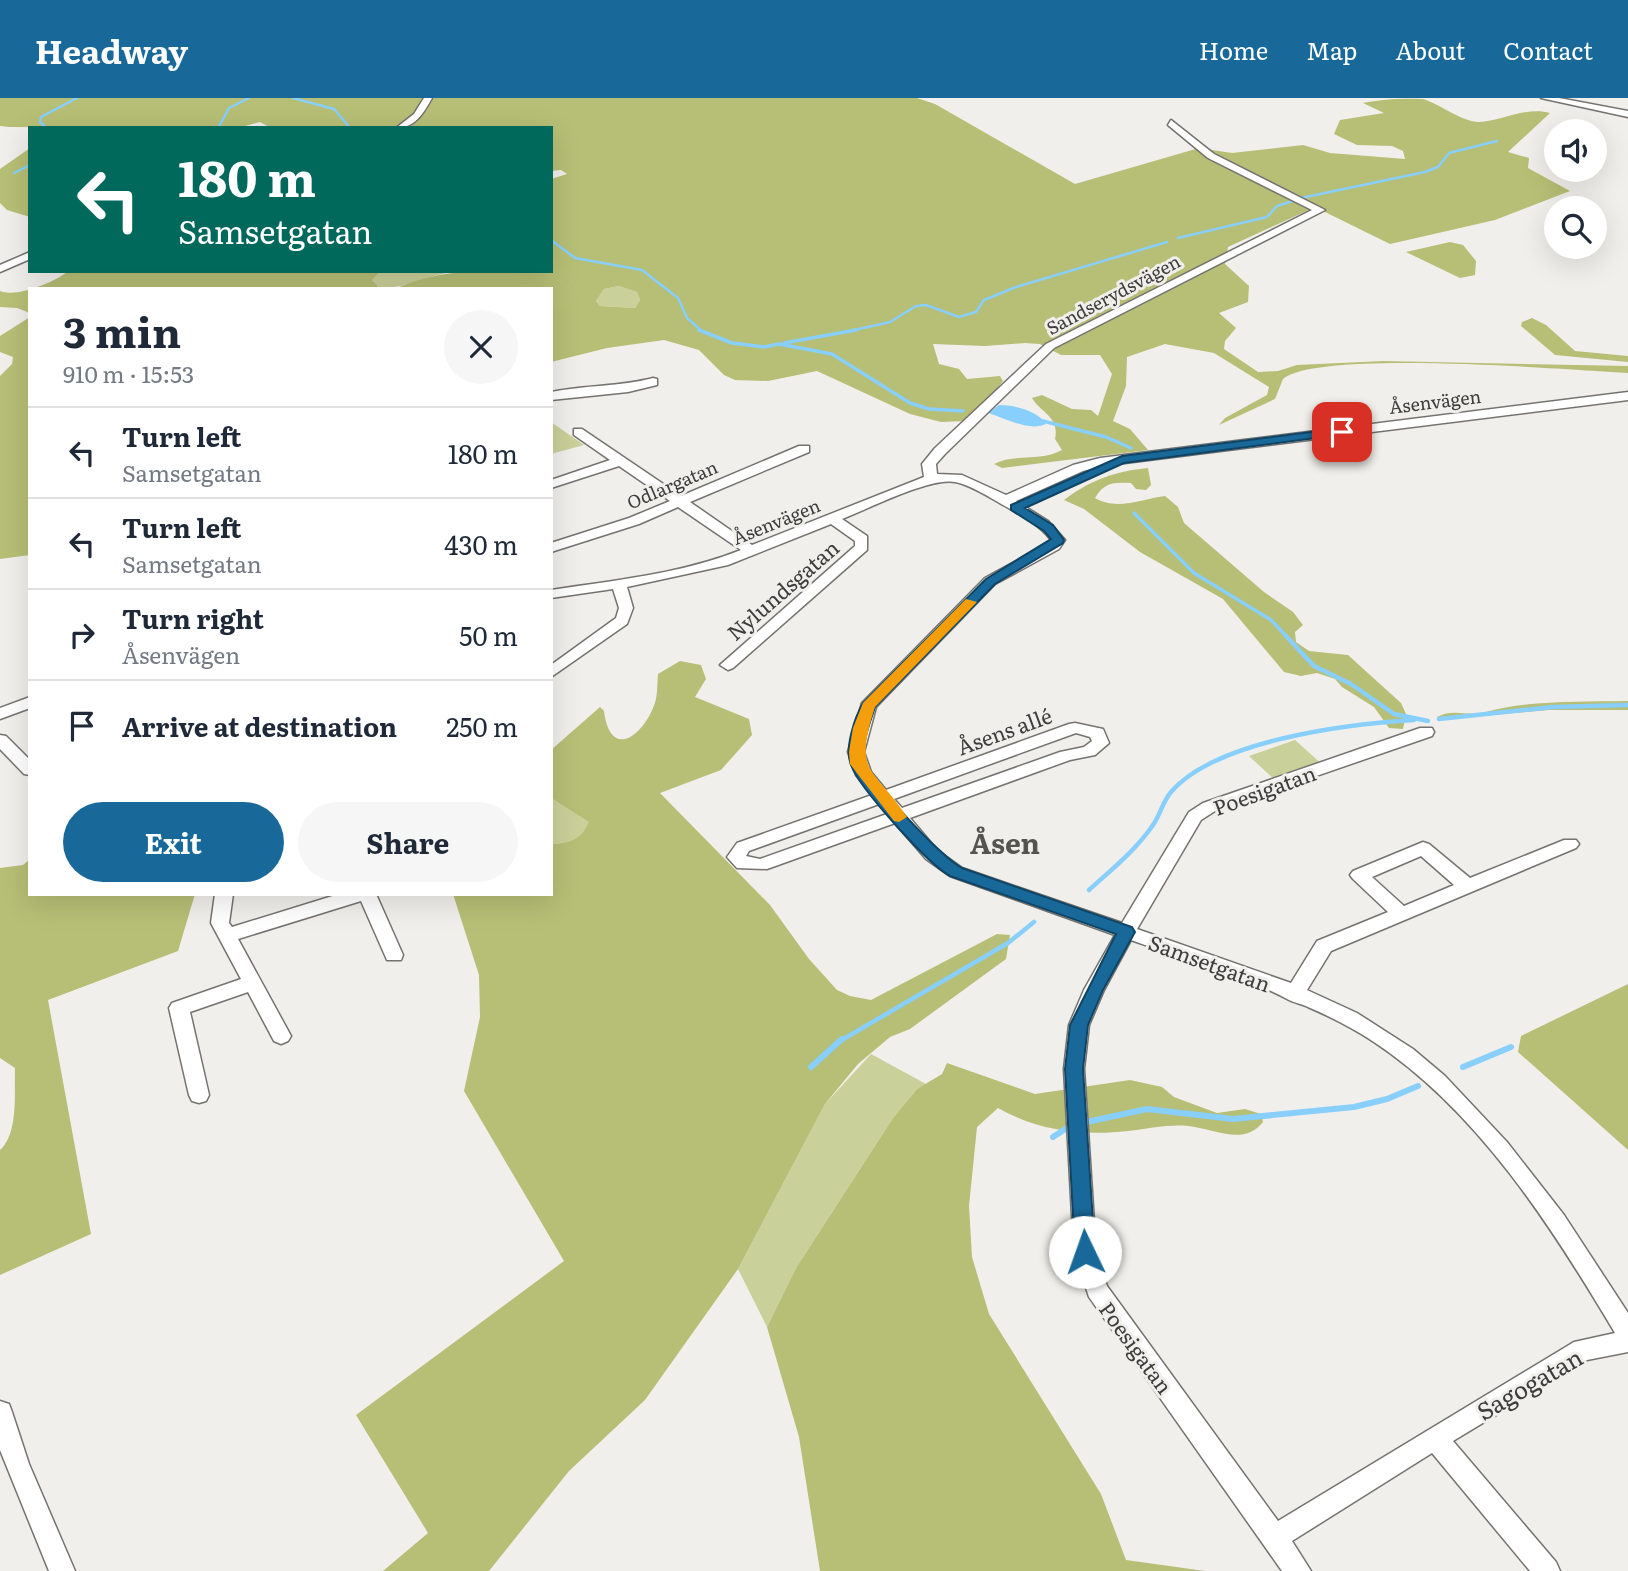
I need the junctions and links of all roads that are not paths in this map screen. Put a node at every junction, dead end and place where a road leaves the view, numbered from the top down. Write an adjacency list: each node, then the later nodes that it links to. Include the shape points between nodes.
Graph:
1 (428, 98): 5 (street, via 417,116)
2 (1545, 98): 3 (street)
3 (1628, 114)
4 (1171, 122): 14 (street, Sandserydsvägen, via 1211,156 1320,210 1050,346 940,451 929,464)
5 (403, 126)
6 (28, 256): 7 (street)
7 (0, 269)
8 (653, 382): 9 (street)
9 (553, 395)
10 (1628, 396): 17 (street, Åsenvägen, via 1122,460)
11 (578, 432): 13 (street)
12 (804, 449): 16 (street, Odlargatan)
13 (618, 462): 15 (street); 16 (street)
14 (931, 479): 17 (street, Åsenvägen, via 965,480); 18 (street, Åsenvägen)
15 (553, 483)
16 (678, 502): 19 (street, Odlargatan); 20 (street)
17 (1010, 504): 30 (street, Samsetgatan, via 1049,528 1058,540 990,581 868,706 856,752 858,764)
18 (833, 519): 20 (street, Åsenvägen); 23 (street, Nylundsgatan, via 862,539 862,547)
19 (553, 547)
20 (753, 552): 21 (street, Åsenvägen, via 695,570)
21 (619, 584): 22 (street, Åsenvägen); 24 (street, via 627,615)
22 (553, 594)
23 (728, 665)
24 (553, 671)
25 (28, 703): 26 (street)
26 (0, 714)
27 (1426, 732): 38 (street, Poesigatan, via 1201,812 1187,825)
28 (0, 740): 29 (street)
29 (28, 768)
30 (882, 798): 31 (street, Samsetgatan); 31 (street, Åsens allé, via 743,847 736,857 755,866); 31 (street, Åsens allé, via 1075,728 1091,730 1100,737 1097,748)
31 (898, 816): 38 (street, Samsetgatan, via 942,864 956,872)
32 (1570, 844): 33 (street)
33 (1467, 886): 37 (street); 37 (street, via 1423,848 1359,875)
34 (224, 896): 39 (street, via 220,923)
35 (355, 896): 39 (street)
36 (369, 896): 40 (street)
37 (1401, 914): 42 (street, via 1324,946)
38 (1126, 932): 42 (street, Samsetgatan); 49 (street, Poesigatan, via 1079,1025 1074,1069 1085,1252 1097,1290)
39 (225, 936): 41 (street)
40 (394, 955)
41 (252, 983): 43 (street); 44 (street, via 179,1008)
42 (1294, 994): 45 (street, Samsetgatan, via 1405,1053 1452,1096 1540,1202)
43 (281, 1036)
44 (199, 1095)
45 (1628, 1334)
46 (1628, 1340): 48 (street, Sagogatan, via 1582,1350)
47 (0, 1412): 50 (street)
48 (1435, 1438): 49 (street, Sagogatan); 52 (street)
49 (1274, 1538): 51 (street, Poesigatan)
50 (62, 1571)
51 (1298, 1571)
52 (1547, 1571)

